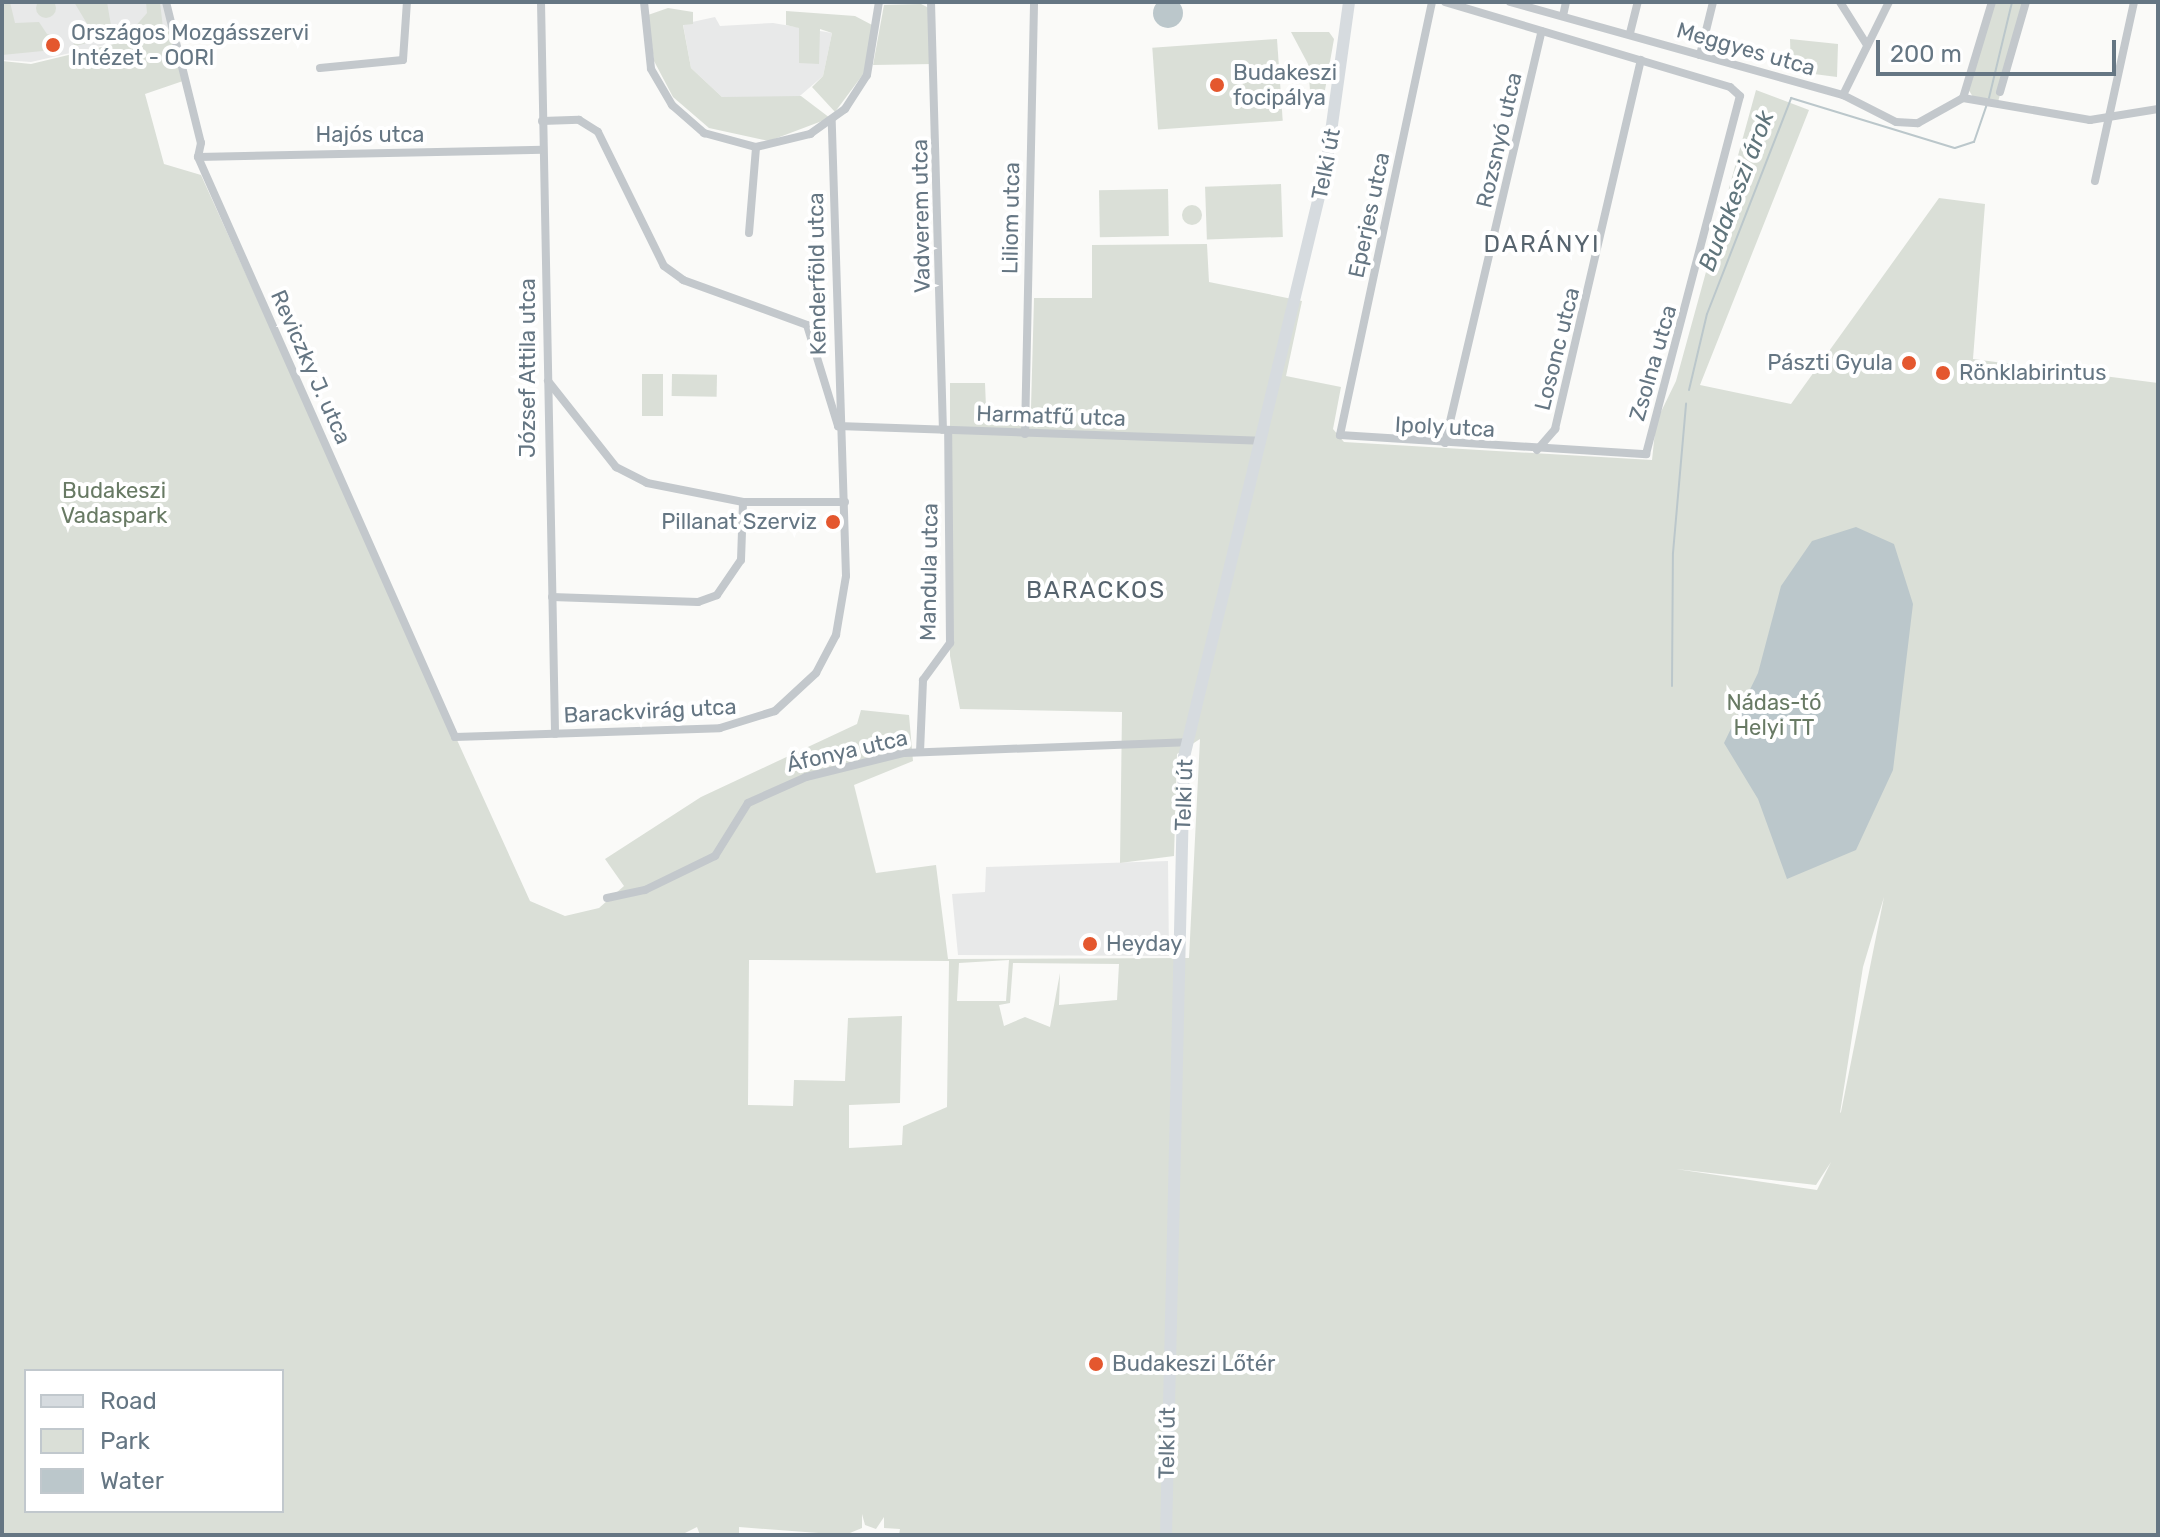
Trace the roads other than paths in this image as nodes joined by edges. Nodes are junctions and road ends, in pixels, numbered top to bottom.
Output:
1 (166, 2) edge
2 (407, 2) edge
3 (541, 2) edge
4 (644, 2) edge
5 (879, 2) edge
6 (931, 2) edge
7 (1034, 2) edge
8 (1352, 2) edge
9 (1431, 2) edge
10 (1445, 2) edge
11 (1510, 2) edge
12 (1566, 2) edge
13 (1638, 2) edge
14 (1713, 2) edge
15 (1838, 2) edge
16 (1889, 2) edge
17 (1992, 2) edge
18 (2026, 2) edge
19 (2134, 2) edge
20 (1539, 10) junction
21 (1563, 16) junction
22 (1538, 30) junction
23 (1630, 33) junction
24 (1867, 45) junction
25 (1700, 55) junction
26 (1641, 60) junction
27 (320, 68) dead end
28 (2000, 92) dead end
29 (1843, 95) junction
30 (1963, 98) junction
31 (2158, 109) edge
32 (2108, 113) junction
33 (542, 121) junction
34 (832, 121) junction
35 (756, 147) junction
36 (543, 150) junction
37 (198, 157) junction
38 (2095, 181) dead end
39 (749, 233) dead end
40 (548, 381) junction
41 (838, 426) junction
42 (945, 430) junction
43 (1025, 434) junction
44 (1340, 435) joint
45 (1261, 441) junction
46 (1445, 443) junction
47 (1536, 451) junction
48 (1646, 454) joint
49 (743, 502) junction
50 (845, 502) junction
51 (552, 597) junction
52 (555, 734) junction
53 (455, 737) joint
54 (1186, 742) junction
55 (920, 752) junction
56 (607, 898) dead end
57 (1166, 1535) edge

1 - 37 street, Reviczky J. utca
2 - 27 street
3 - 33 street, József Attila utca
4 - 35 street
5 - 34 street
6 - 42 street, Vadverem utca
7 - 43 street, Liliom utca
8 - 45 main road, Telki út
9 - 44 street, Eperjes utca
10 - 22 street
11 - 20 street, Meggyes utca
12 - 21 street
13 - 23 street
14 - 25 street
15 - 24 street
16 - 24 street
17 - 30 street
18 - 28 street
19 - 32 street
20 - 21 street, Meggyes utca
20 - 22 street, Rozsnyó utca
21 - 23 street, Meggyes utca
22 - 26 street
22 - 46 street, Rozsnyó utca
23 - 25 street, Meggyes utca
24 - 29 street
25 - 29 street, Meggyes utca
26 - 47 street, Losonc utca
26 - 48 street, Zsolna utca
29 - 30 street, Meggyes utca
30 - 32 street
31 - 32 street
32 - 38 street
33 - 36 street, József Attila utca
33 - 41 street
34 - 35 street
34 - 41 street, Kenderföld utca
35 - 39 street
36 - 37 street, Hajós utca
36 - 40 street, József Attila utca
37 - 53 street, Reviczky J. utca
40 - 49 street
40 - 51 street, József Attila utca
41 - 42 street, Harmatfű utca
41 - 50 street, Barackvirág utca
42 - 43 street, Harmatfű utca
42 - 55 street, Mandula utca
43 - 45 street, Harmatfű utca
44 - 46 street, Ipoly utca
45 - 54 main road, Telki út
46 - 47 street, Ipoly utca
47 - 48 street, Ipoly utca
49 - 50 street
49 - 51 street
50 - 52 street, Barackvirág utca
51 - 52 street, József Attila utca
52 - 53 street, Barackvirág utca
54 - 55 street, Áfonya utca
54 - 57 main road, Telki út
55 - 56 street, Áfonya utca

